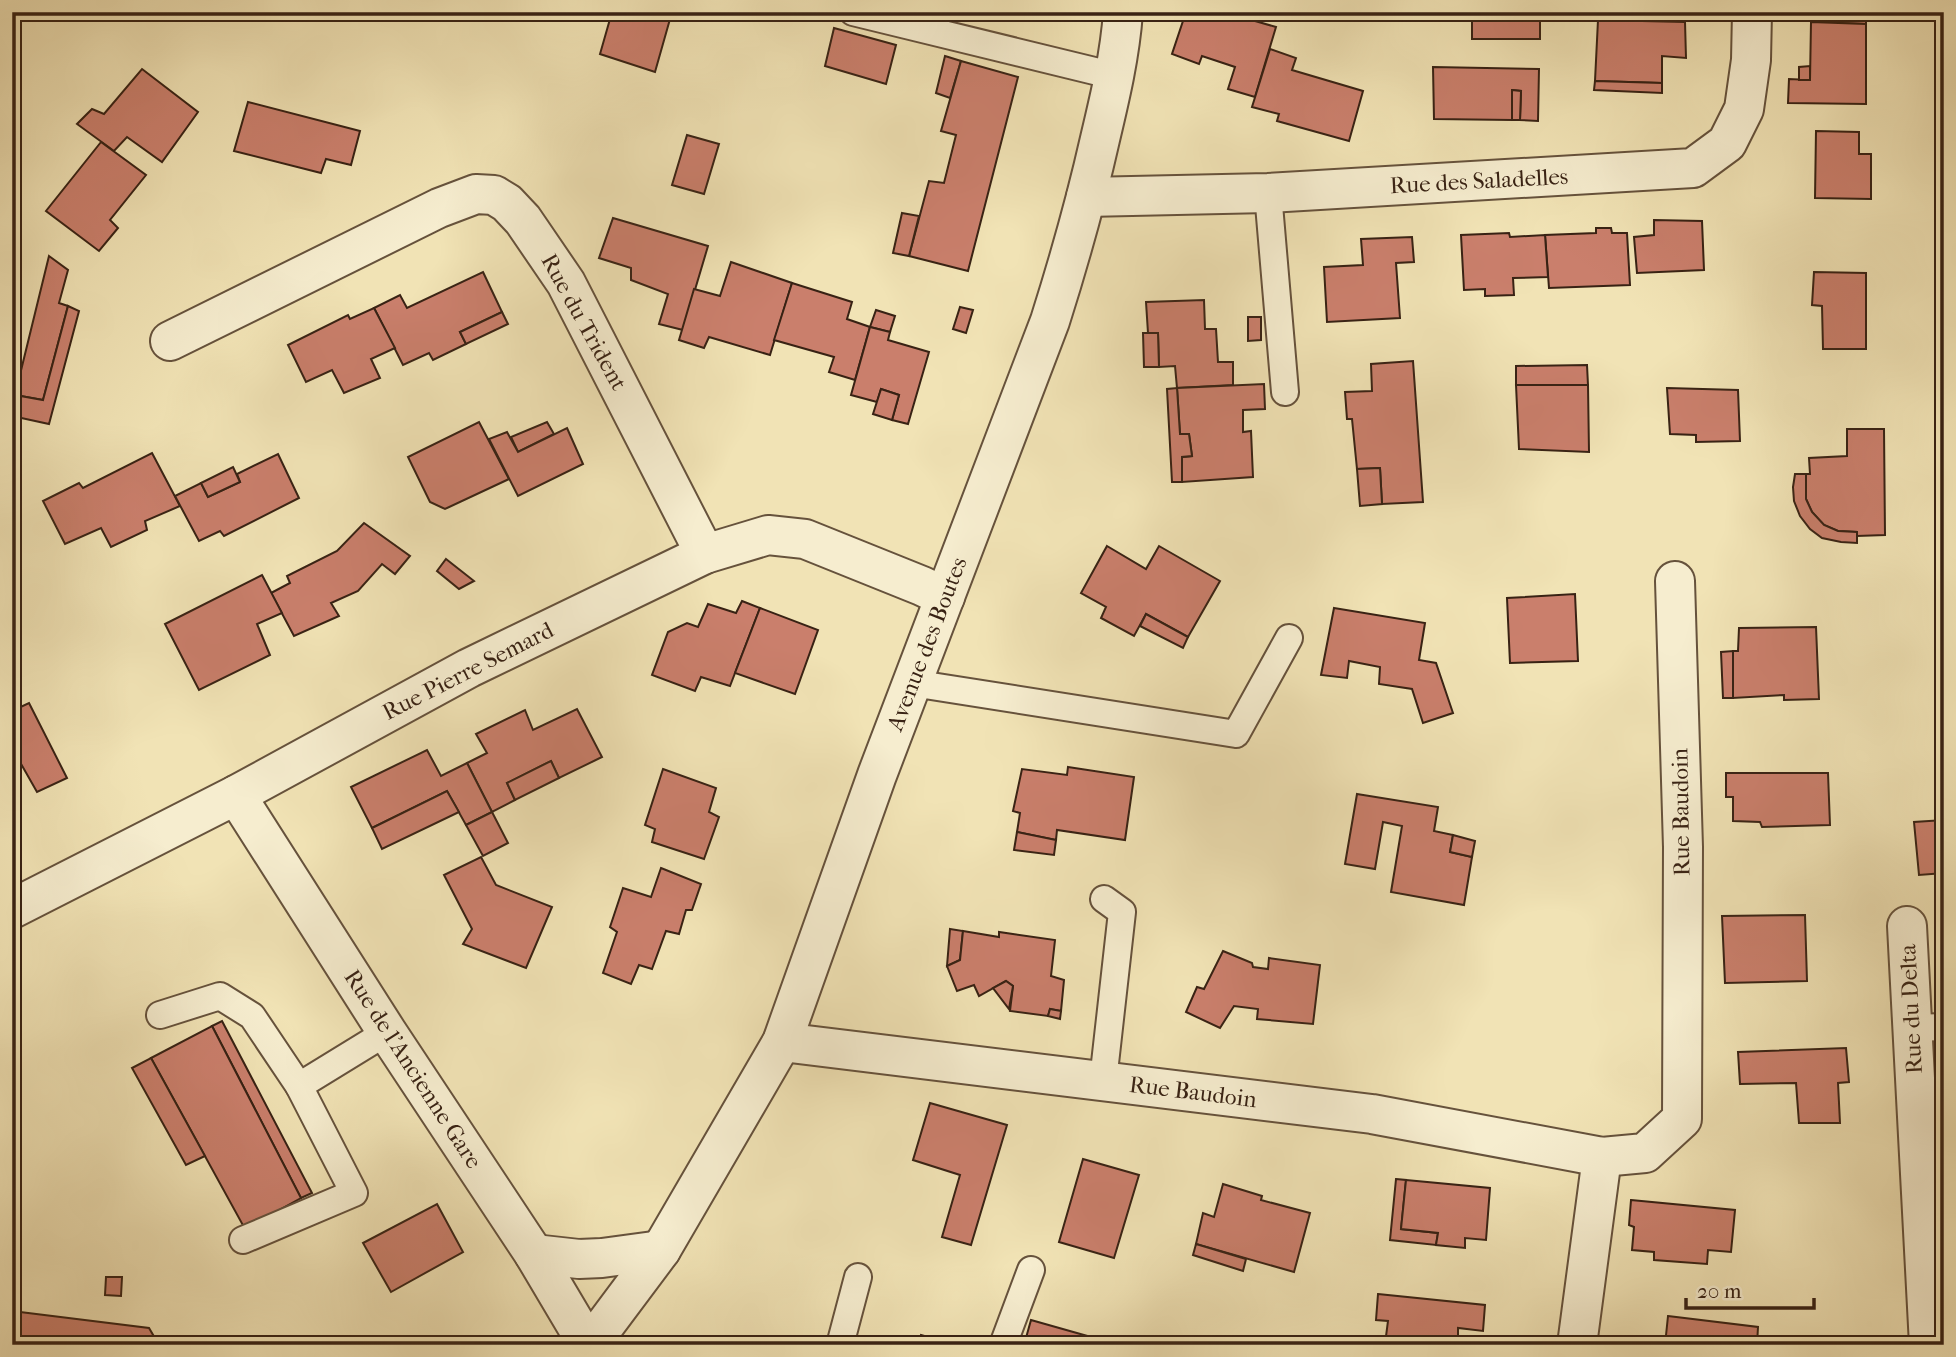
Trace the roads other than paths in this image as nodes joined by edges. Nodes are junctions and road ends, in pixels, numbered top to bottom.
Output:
1 (853, 12) edge
2 (1124, 12) edge
3 (1752, 12) edge
4 (1115, 76) junction
5 (1268, 193) junction
6 (1086, 197) junction
7 (170, 341) dead end
8 (1285, 392) dead end
9 (705, 554) junction
10 (1675, 581) dead end
11 (945, 597) junction
12 (1289, 638) dead end
13 (912, 683) junction
14 (236, 795) junction
15 (1104, 900) dead end
16 (12, 909) edge
17 (1907, 926) dead end
18 (160, 1015) dead end
19 (1928, 1028) edge
20 (387, 1032) junction
21 (782, 1042) junction
22 (1103, 1081) junction
23 (299, 1086) junction
24 (1602, 1157) junction
25 (243, 1240) dead end
26 (661, 1250) junction
27 (534, 1254) junction
28 (1031, 1270) dead end
29 (858, 1278) dead end
30 (589, 1345) edge
31 (841, 1345) edge
32 (1003, 1345) edge
33 (1577, 1345) edge
34 (1929, 1345) edge

1 - 4 lane
2 - 4 street, Avenue des Boutes
3 - 5 street, Rue des Saladelles
4 - 6 street, Avenue des Boutes
5 - 6 street, Rue des Saladelles
5 - 8 lane
6 - 11 street, Avenue des Boutes
7 - 9 street, Rue du Trident
9 - 11 street
9 - 14 street, Rue Pierre Semard
10 - 24 street, Rue Baudoin
11 - 13 street, Avenue des Boutes
12 - 13 lane
13 - 21 street, Avenue des Boutes
14 - 16 street, Rue Pierre Semard
14 - 20 street, Rue de l'Ancienne Gare
15 - 22 lane
17 - 19 street, Rue du Delta
18 - 23 lane
19 - 34 street, Rue du Delta
20 - 23 lane
20 - 27 street, Rue de l'Ancienne Gare
21 - 22 street, Rue Baudoin
21 - 26 street, Avenue des Boutes
22 - 24 street, Rue Baudoin
23 - 25 lane
24 - 33 street
26 - 27 street
26 - 30 street, Avenue des Boutes
27 - 30 street, Rue de l'Ancienne Gare
28 - 32 lane
29 - 31 lane

